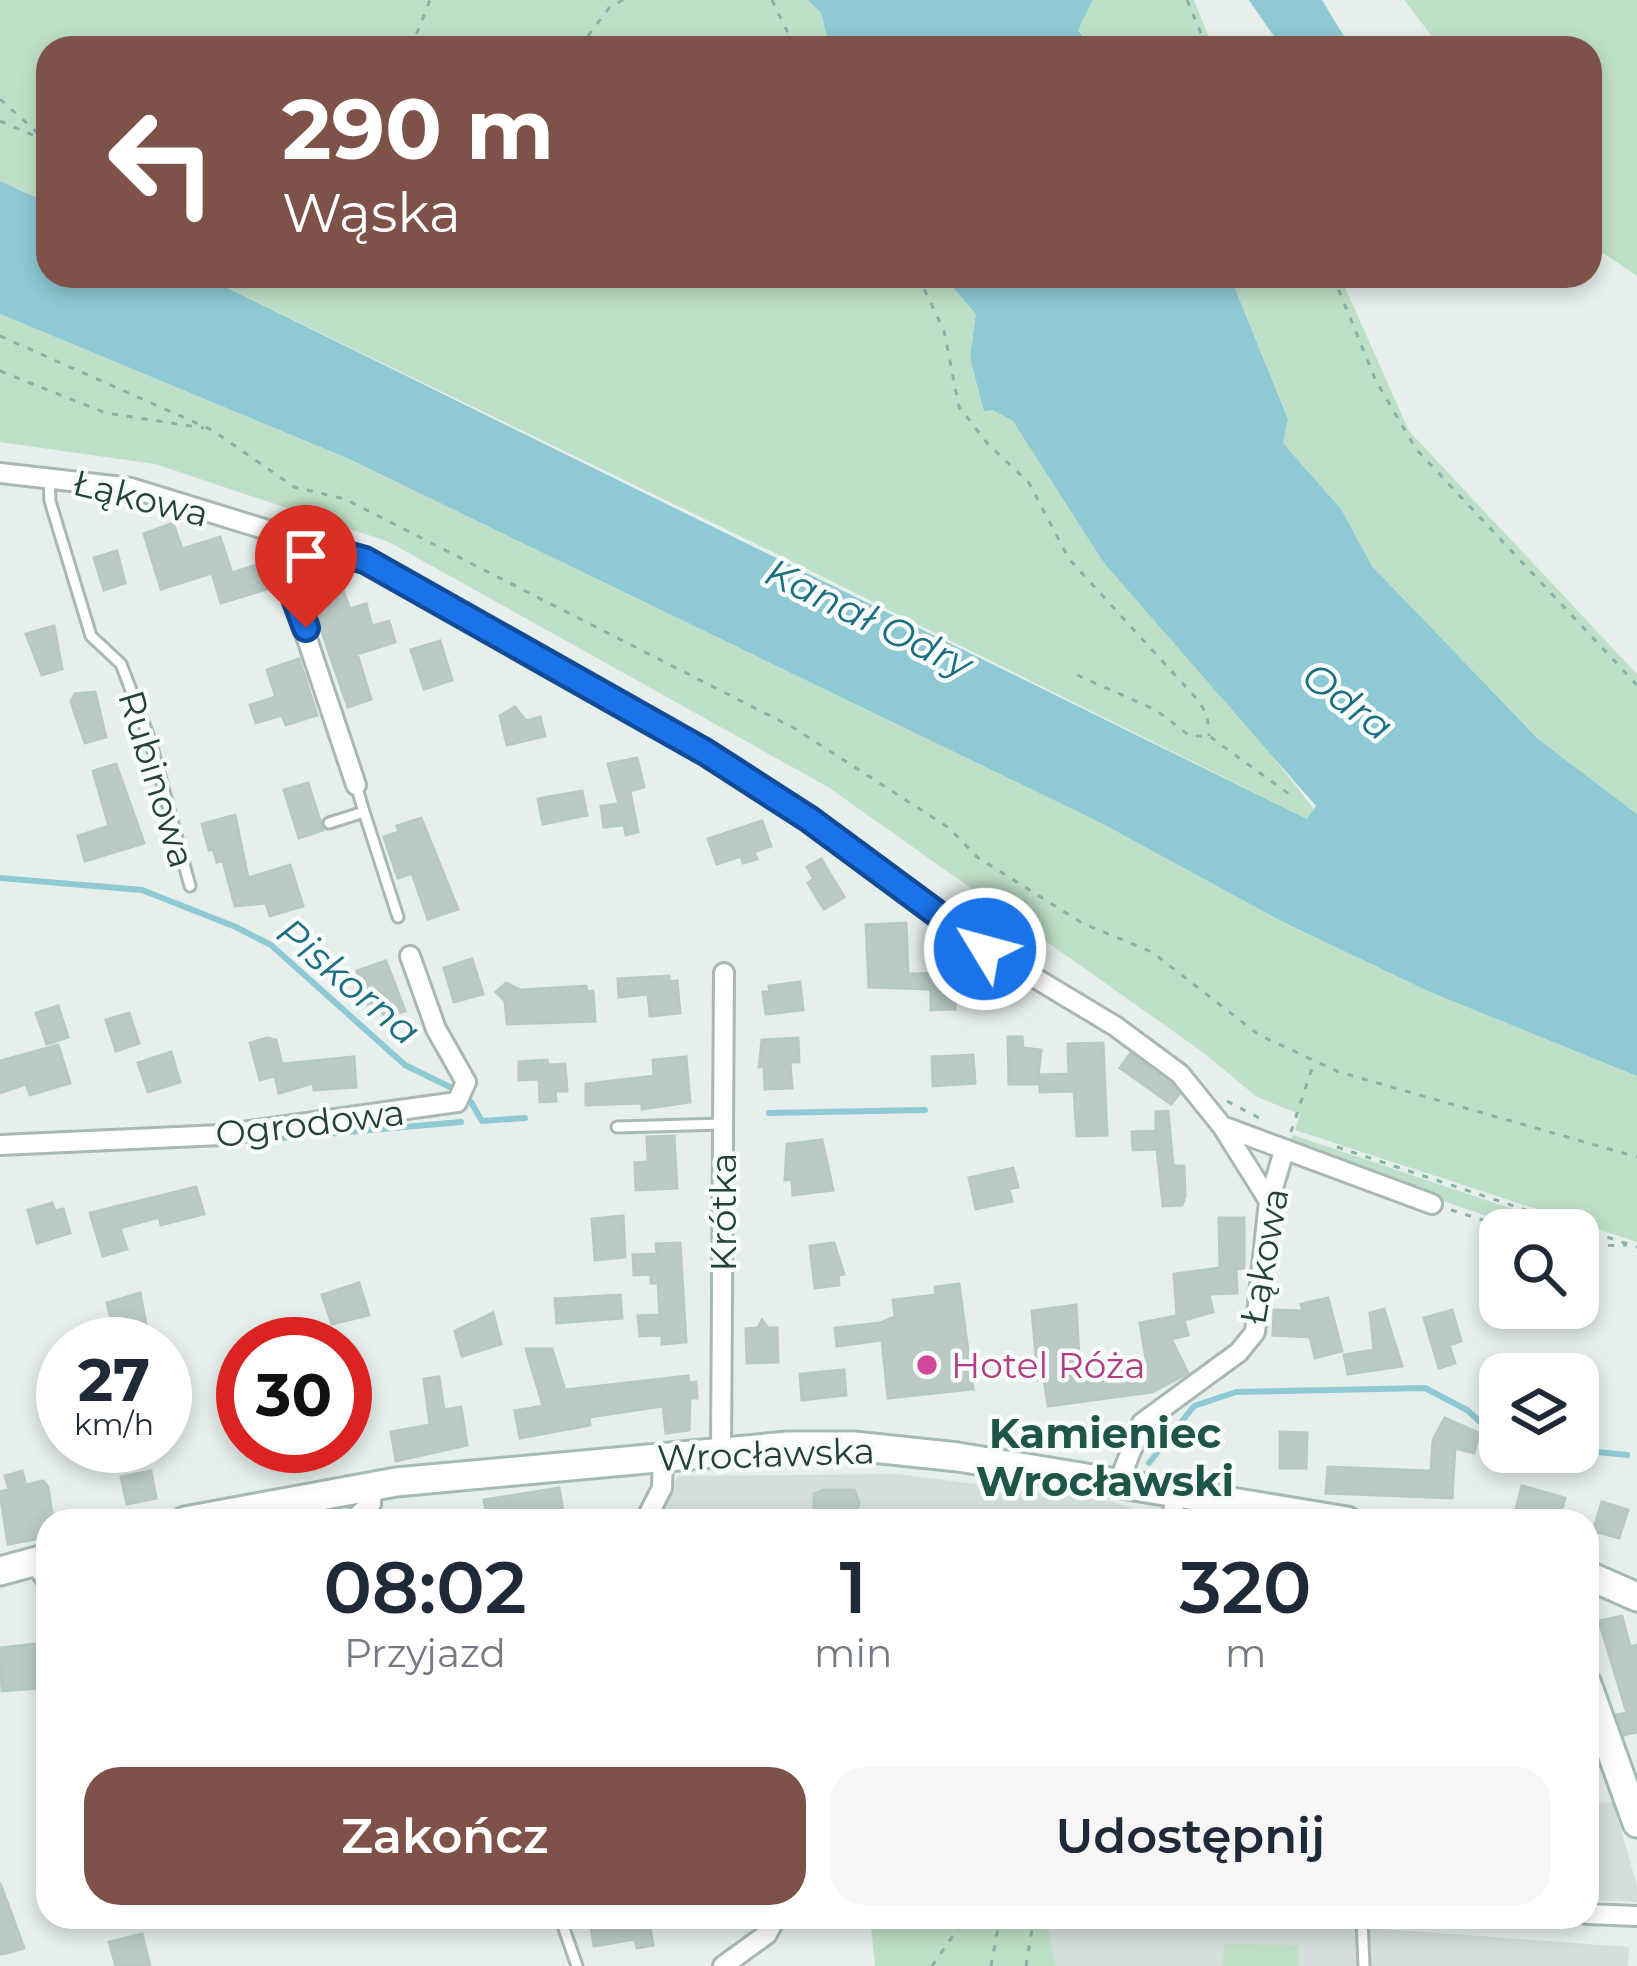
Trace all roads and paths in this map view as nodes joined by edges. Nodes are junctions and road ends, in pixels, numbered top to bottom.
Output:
1 (430, 0) edge
2 (623, 0) edge
3 (772, 0) edge
4 (1187, 0) edge
5 (416, 36) edge
6 (588, 36) edge
7 (789, 36) edge
8 (1202, 36) edge
9 (0, 99) edge
10 (0, 122) edge
11 (36, 131) edge
12 (36, 136) edge
13 (925, 288) edge
14 (1338, 288) edge
15 (0, 336) edge
16 (0, 370) edge
17 (212, 430) junction
18 (0, 473) edge
19 (49, 476) junction
20 (283, 537) junction
21 (1077, 675) dead end
22 (1637, 685) edge
23 (1209, 736) junction
24 (356, 785) joint
25 (1289, 794) dead end
26 (364, 812) junction
27 (329, 823) dead end
28 (190, 886) dead end
29 (398, 917) dead end
30 (410, 956) dead end
31 (724, 973) dead end
32 (1315, 1059) junction
33 (723, 1124) junction
34 (1222, 1126) junction
35 (617, 1127) dead end
36 (1288, 1142) junction
37 (0, 1145) edge
38 (1637, 1157) edge
39 (1269, 1201) junction
40 (1432, 1204) joint
41 (1479, 1219) edge
42 (1599, 1246) edge
43 (1637, 1247) edge
44 (721, 1452) junction
45 (663, 1456) junction
46 (1118, 1484) junction
47 (372, 1485) junction
48 (1174, 1507) edge
49 (247, 1509) edge
50 (364, 1509) edge
51 (651, 1509) edge
52 (36, 1568) edge
53 (0, 1570) edge
54 (1599, 1581) edge
55 (1637, 1598) edge
56 (1599, 1717) edge
57 (1637, 1823) edge
58 (1599, 1914) edge
59 (1637, 1916) edge
60 (564, 1929) edge
61 (766, 1929) edge
62 (957, 1929) edge
63 (998, 1929) edge
64 (1032, 1929) edge
65 (1362, 1929) edge
66 (577, 1966) edge
67 (723, 1966) edge
68 (932, 1966) edge
69 (991, 1966) edge
70 (1026, 1966) edge
71 (1364, 1966) edge

1 - 5 path
2 - 6 path
3 - 7 path
4 - 8 path
9 - 11 path
10 - 12 path
13 - 23 path
14 - 22 path
15 - 17 path
16 - 17 path
17 - 32 path
18 - 19 street, Łąkowa
19 - 20 street, Łąkowa
19 - 28 lane, Rubinowa
20 - 24 street
20 - 34 street, Łąkowa
21 - 23 path
23 - 25 path
24 - 26 lane
26 - 27 lane
26 - 29 lane
30 - 37 street, Ogrodowa
31 - 33 street, Krótka
32 - 36 path
32 - 38 path
33 - 35 lane
33 - 44 street, Krótka
34 - 36 street, Łąkowa
34 - 39 street
36 - 39 street, Łąkowa
36 - 40 street
39 - 46 street, Łąkowa
40 - 41 path
42 - 43 path
44 - 45 main road, Wrocławska
44 - 46 main road, Wrocławska
45 - 47 main road, Wrocławska
45 - 51 street
46 - 48 main road, Wrocławska
47 - 49 main road, Wrocławska
47 - 50 street
52 - 53 main road
54 - 55 main road
56 - 57 main road
58 - 59 street
60 - 66 lane
61 - 67 street
62 - 68 path
63 - 69 path
64 - 70 path
65 - 71 lane

